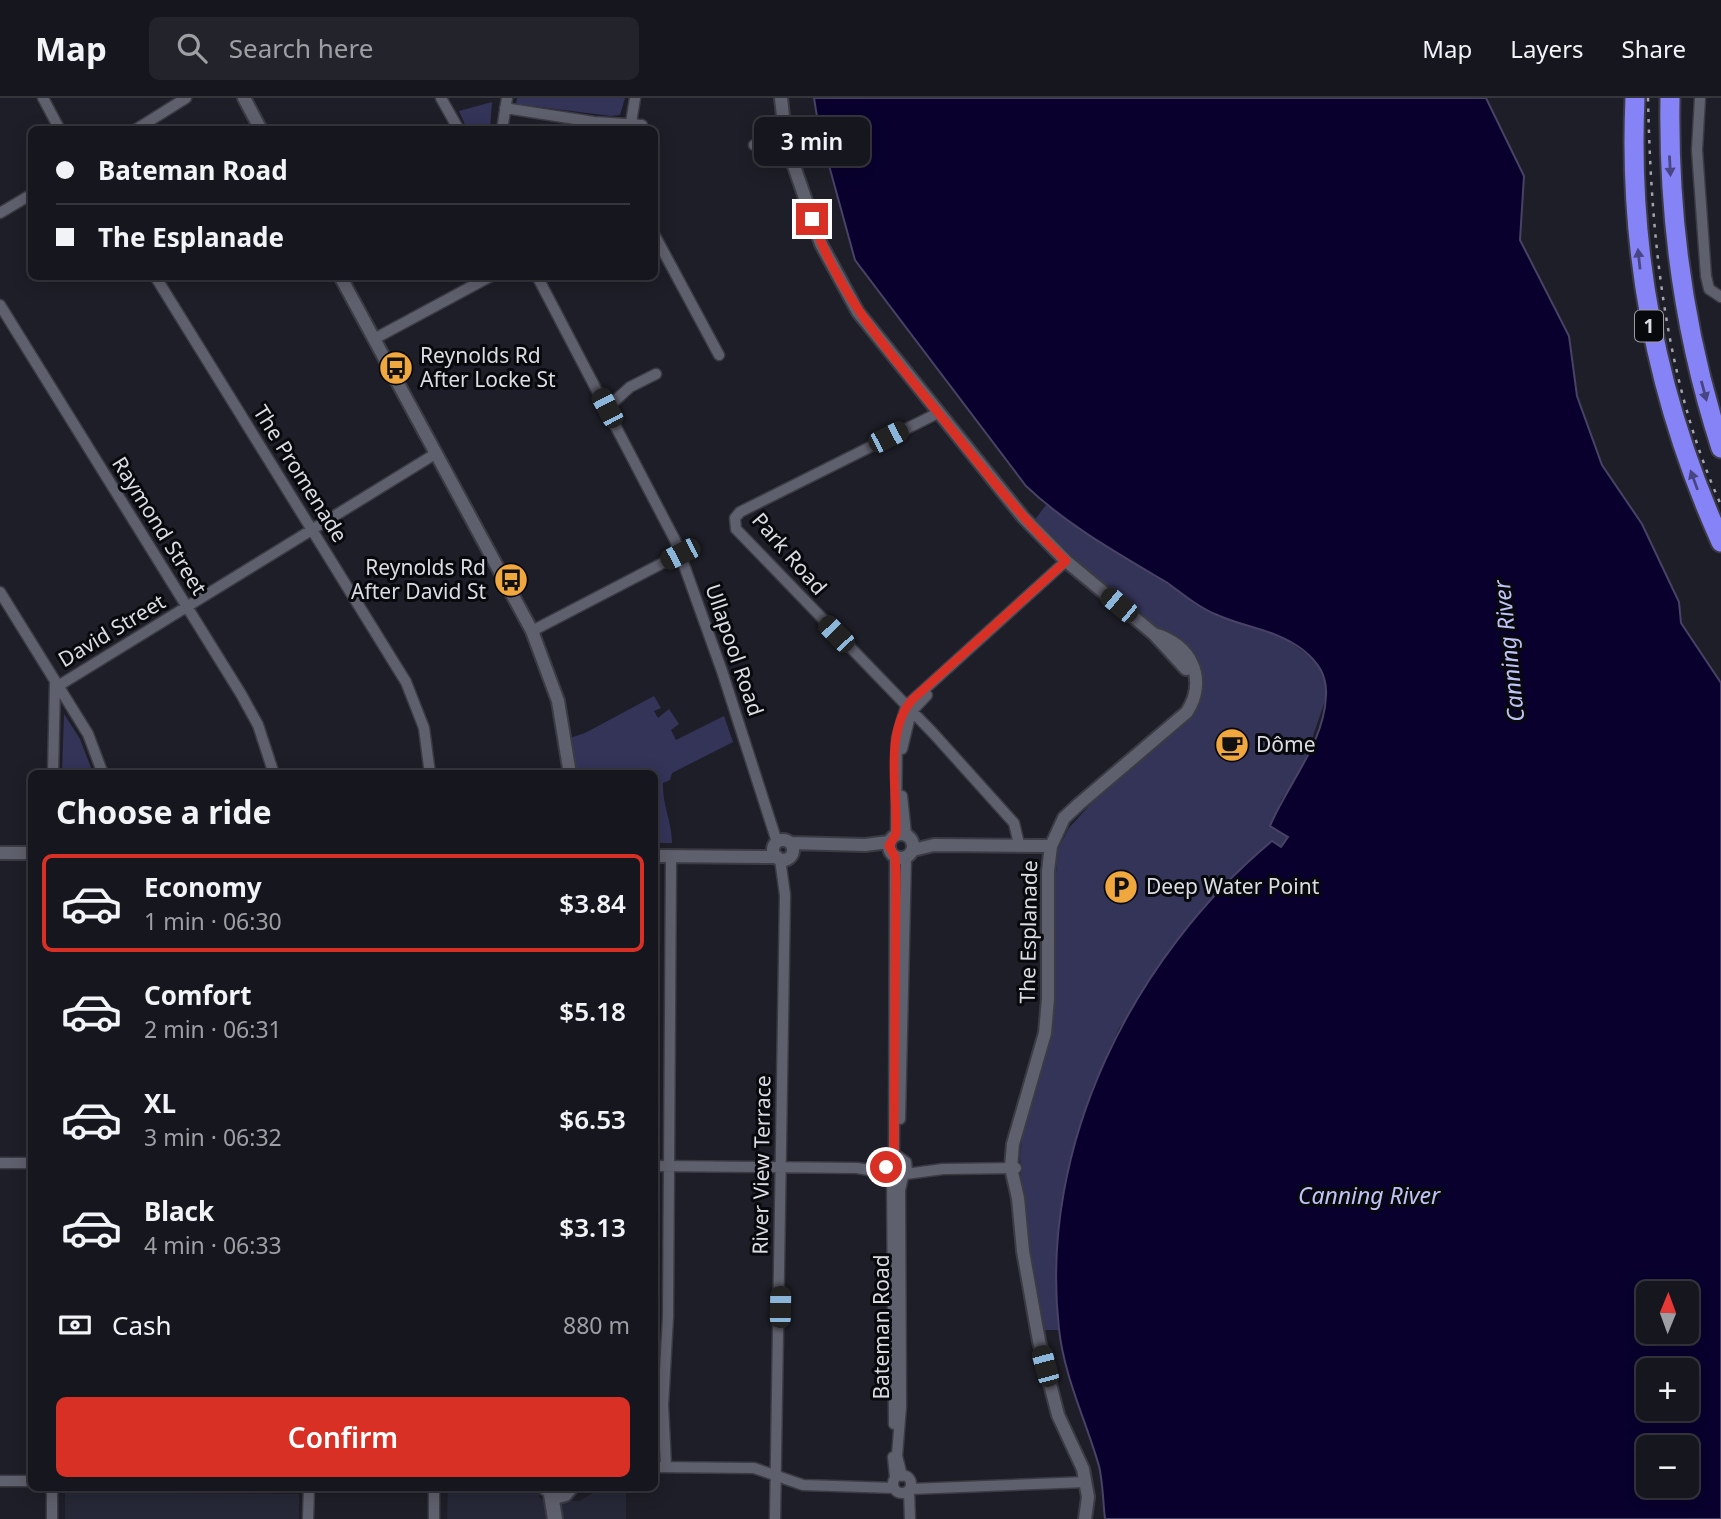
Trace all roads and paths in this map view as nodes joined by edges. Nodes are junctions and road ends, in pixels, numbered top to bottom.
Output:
1 (43, 98) edge
2 (186, 98) edge
3 (244, 98) edge
4 (442, 98) edge
5 (635, 98) edge
6 (781, 98) edge
7 (1635, 98) edge
8 (1670, 98) edge
9 (1700, 98) edge
10 (506, 103) edge
11 (631, 123) junction
12 (642, 125) dead end
13 (58, 126) edge
14 (141, 126) edge
15 (259, 126) edge
16 (457, 126) edge
17 (503, 126) edge
18 (596, 126) edge
19 (786, 142) junction
20 (754, 145) dead end
21 (28, 196) edge
22 (0, 214) edge
23 (658, 241) edge
24 (157, 280) edge
25 (342, 280) edge
26 (484, 280) edge
27 (539, 280) edge
28 (1721, 297) edge
29 (0, 305) edge
30 (374, 340) junction
31 (719, 355) dead end
32 (656, 374) dead end
33 (607, 408) junction
34 (938, 413) junction
35 (1721, 448) edge
36 (435, 454) junction
37 (312, 529) junction
38 (1721, 542) edge
39 (680, 554) junction
40 (1066, 561) junction
41 (0, 592) edge
42 (187, 608) junction
43 (532, 631) junction
44 (57, 684) junction
45 (909, 709) junction
46 (906, 726) junction
47 (934, 734) junction
48 (53, 770) edge
49 (102, 770) edge
50 (273, 770) edge
51 (429, 770) edge
52 (569, 770) edge
53 (1019, 844) junction
54 (901, 845) junction
55 (1051, 846) junction
56 (783, 850) junction
57 (0, 853) edge
58 (28, 853) edge
59 (658, 856) edge
60 (671, 856) junction
61 (0, 1163) edge
62 (28, 1163) edge
63 (658, 1166) edge
64 (669, 1166) junction
65 (782, 1167) junction
66 (897, 1168) junction
67 (1014, 1168) junction
68 (658, 1466) edge
69 (666, 1466) junction
70 (777, 1475) junction
71 (0, 1481) edge
72 (28, 1481) edge
73 (1082, 1482) junction
74 (902, 1484) junction
75 (52, 1491) edge
76 (309, 1491) edge
77 (435, 1491) edge
78 (563, 1491) edge
79 (563, 1491) edge
80 (910, 1516) edge
81 (1085, 1516) edge
82 (52, 1519) edge
83 (308, 1519) edge
84 (434, 1519) edge
85 (555, 1519) edge
86 (562, 1519) edge
87 (775, 1519) edge

1 - 13 street
2 - 14 street
3 - 15 street
4 - 16 street
5 - 11 street
6 - 19 street, The Esplanade
38 -> 7 highway, 1
8 -> 35 highway, 1
9 - 28 street
10 - 17 street
10 - 18 street
11 - 12 street
11 - 18 street
19 - 20 street
19 - 34 street, The Esplanade
21 - 22 street
23 - 31 street
24 - 37 street, The Promenade
25 - 30 street
26 - 30 street
27 - 33 street, Ullapool Road
29 - 42 street, Raymond Street
30 - 36 street
32 - 33 street
33 - 39 street, Ullapool Road
34 - 40 street, The Esplanade
34 - 45 street, Park Road
36 - 37 street, David Street
36 - 43 street
37 - 42 street, David Street
37 - 51 street, The Promenade
39 - 43 street
39 - 56 street, Ullapool Road
40 - 45 street, Bateman Road
40 - 55 street, The Esplanade
41 - 44 street
42 - 44 street, David Street
42 - 50 street, Raymond Street
43 - 52 street
44 - 48 street
44 - 49 street
45 - 46 street, Bateman Road
45 - 47 street, Park Road
45 - 54 street, Bateman Road
46 - 47 street
46 - 54 street, Bateman Road
47 - 53 street, Park Road
53 - 54 street
53 - 55 street
54 - 56 street
54 - 66 street, Bateman Road
55 - 67 street, The Esplanade
56 - 60 street
56 - 65 street, River View Terrace
57 - 58 street
59 - 60 street
60 - 64 street
61 - 62 street
63 - 64 street
64 - 65 street
64 - 69 street
65 - 66 street
65 - 70 street, River View Terrace
66 - 67 street
66 - 74 street, Bateman Road
67 - 73 street, The Esplanade
68 - 69 street
69 - 70 street
70 - 74 street
70 - 87 street, River View Terrace
71 - 72 street
73 - 74 street
73 - 81 street, The Esplanade
74 - 80 street, Bateman Road
75 - 82 street
76 - 83 street
77 - 84 street
78 - 85 main road
79 - 86 main road

